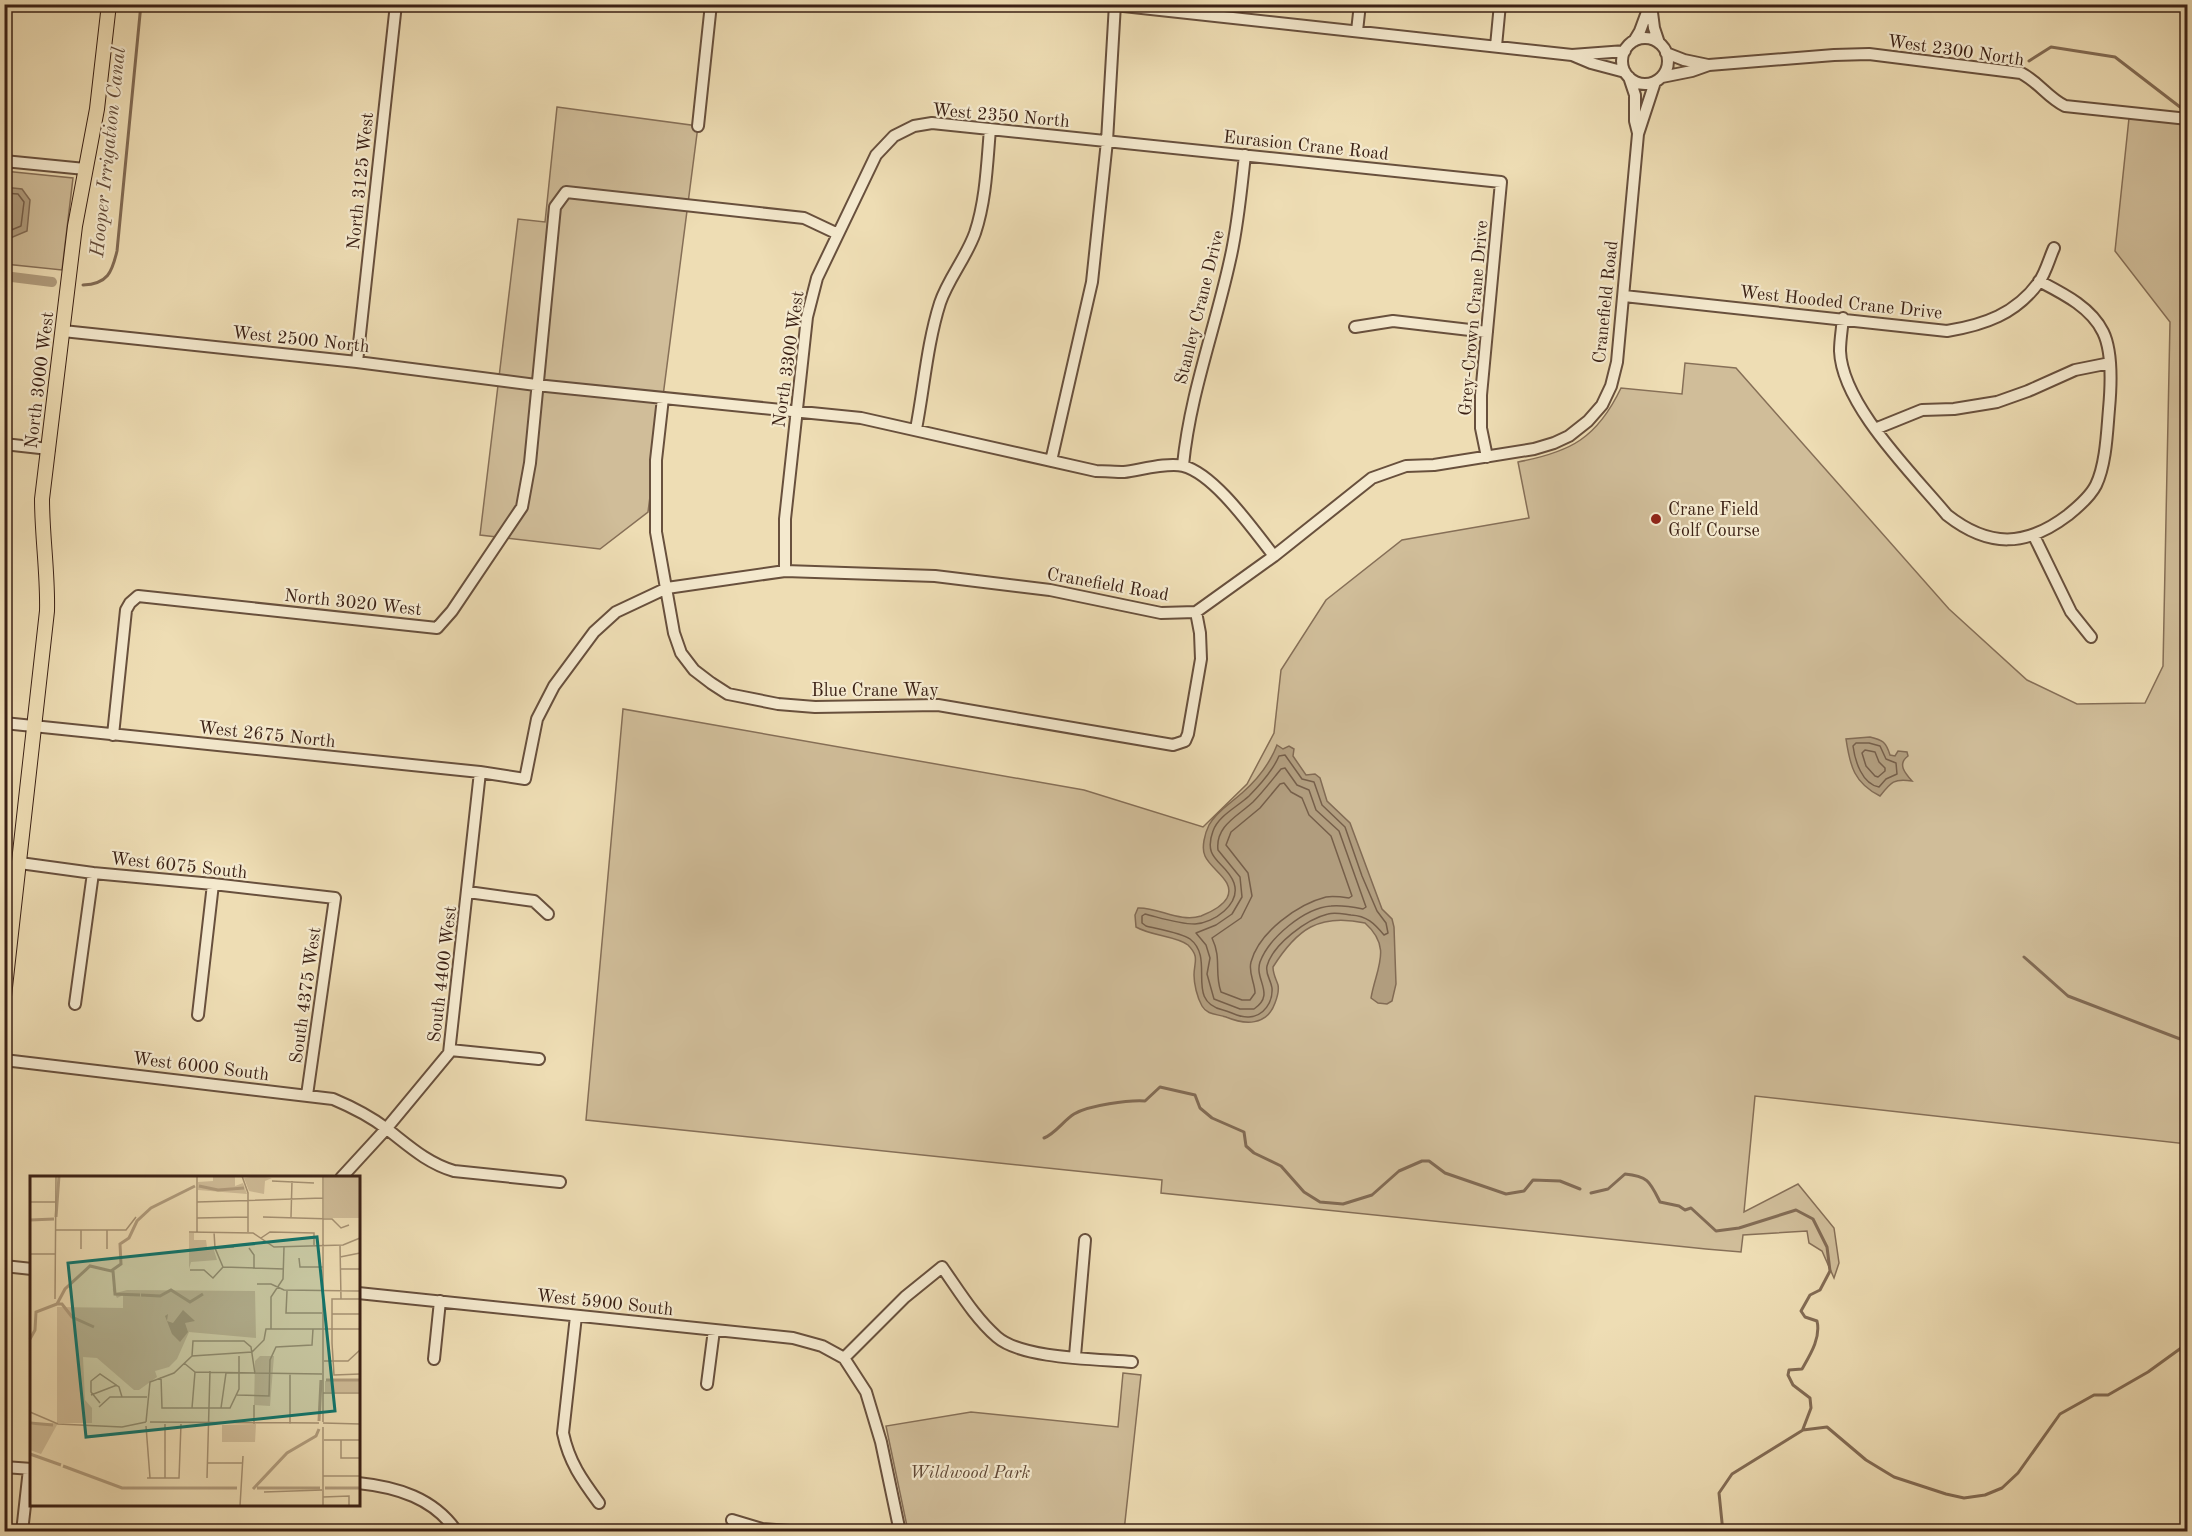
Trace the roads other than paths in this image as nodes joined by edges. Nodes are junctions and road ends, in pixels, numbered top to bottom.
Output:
1 (109, 4) edge
2 (396, 4) edge
3 (711, 4) edge
4 (1360, 4) edge
5 (1500, 4) edge
6 (1650, 4) edge
7 (1112, 5) edge
8 (1357, 31) junction
9 (1634, 41) junction
10 (1659, 43) junction
11 (1496, 46) junction
12 (1625, 51) junction
13 (1666, 53) junction
14 (1572, 55) junction
15 (1709, 65) junction
16 (1627, 74) junction
17 (1658, 79) junction
18 (2187, 119) edge
19 (698, 126) dead end
20 (990, 129) junction
21 (1638, 134) junction
22 (894, 136) joint
23 (1107, 141) junction
24 (1245, 155) junction
25 (4, 161) edge
26 (85, 169) junction
27 (1502, 182) joint
28 (838, 234) junction
29 (2054, 248) dead end
30 (2039, 281) junction
31 (1624, 296) junction
32 (1843, 318) junction
33 (1355, 327) dead end
34 (63, 331) junction
35 (1487, 332) junction
36 (357, 362) junction
37 (2110, 363) junction
38 (536, 385) junction
39 (663, 398) junction
40 (797, 411) junction
41 (916, 429) junction
42 (1875, 429) junction
43 (4, 444) edge
44 (48, 449) junction
45 (1487, 457) junction
46 (1051, 461) junction
47 (1183, 465) junction
48 (2034, 536) junction
49 (1274, 556) junction
50 (785, 571) junction
51 (667, 588) junction
52 (1196, 612) junction
53 (2091, 637) dead end
54 (4, 723) edge
55 (34, 726) junction
56 (113, 735) junction
57 (480, 772) junction
58 (525, 779) joint
59 (20, 863) junction
60 (93, 873) junction
61 (213, 884) junction
62 (468, 892) junction
63 (334, 898) joint
64 (548, 914) dead end
65 (4, 996) edge
66 (75, 1004) dead end
67 (198, 1015) dead end
68 (450, 1050) junction
69 (539, 1059) dead end
70 (4, 1060) edge
71 (307, 1095) junction
72 (386, 1129) junction
73 (343, 1176) edge
74 (560, 1182) dead end
75 (1085, 1240) dead end
76 (4, 1266) edge
77 (30, 1269) edge
78 (360, 1293) edge
79 (440, 1301) junction
80 (576, 1316) junction
81 (714, 1330) junction
82 (1075, 1356) junction
83 (844, 1358) junction
84 (434, 1359) dead end
85 (1132, 1362) dead end
86 (707, 1384) dead end
87 (4, 1467) edge
88 (30, 1469) edge
89 (360, 1483) edge
90 (599, 1503) dead end
91 (732, 1520) dead end
92 (899, 1531) edge
93 (22, 1532) edge
94 (457, 1532) edge
95 (803, 1532) edge

1 - 26 main road, North 3000 West
2 - 36 street, North 3125 West
3 - 19 street
4 - 8 street
5 - 11 street
6 - 9 street
6 - 10 street
7 - 8 street
7 - 23 street
8 - 11 street
9 - 10 street
9 - 12 street
10 - 13 street
11 - 14 street
12 - 14 street
12 - 16 street
13 - 15 street
13 - 17 street
14 - 16 street
15 - 17 street
15 - 18 street, West 2300 North
16 - 17 street
16 - 21 street, Cranefield Road
17 - 21 street, Cranefield Road
20 - 22 street, West 2350 North
20 - 23 street, West 2350 North
20 - 41 street
21 - 31 street, Cranefield Road
22 - 28 street, North 3300 West
23 - 24 street, Eurasion Crane Road
23 - 46 street
24 - 27 street, Eurasion Crane Road
24 - 47 street, Stanley Crane Drive
25 - 26 street
26 - 34 main road, North 3000 West
27 - 35 street, Grey-Crown Crane Drive
28 - 38 street
28 - 40 street, North 3300 West
29 - 30 street, West Hooded Crane Drive
30 - 32 street, West Hooded Crane Drive
30 - 37 street
31 - 32 street, West Hooded Crane Drive
31 - 45 street, Cranefield Road
32 - 42 street
33 - 35 street
34 - 36 street, West 2500 North
34 - 44 main road, North 3000 West
35 - 45 street, Grey-Crown Crane Drive
36 - 38 street, West 2500 North
37 - 42 street
37 - 48 street
38 - 39 street, West 2500 North
38 - 56 street, North 3020 West
39 - 40 street, West 2500 North
39 - 51 street, Blue Crane Way
40 - 41 street, West 2500 North
40 - 50 street, North 3300 West
41 - 46 street, West 2500 North
42 - 48 street
43 - 44 street
44 - 55 main road, North 3000 West
45 - 49 street, Cranefield Road
46 - 47 street, West 2500 North
47 - 49 street
48 - 53 street
49 - 52 street, Cranefield Road
50 - 51 street, Cranefield Road
50 - 52 street, Cranefield Road
51 - 52 street, Blue Crane Way
51 - 58 street, Cranefield Road
54 - 55 street, West 2675 North
55 - 56 street, West 2675 North
55 - 59 main road, North 3000 West
56 - 57 street, West 2675 North
57 - 58 street, West 2675 North
57 - 62 street, South 4400 West
59 - 60 street, West 6075 South
59 - 65 main road, North 3000 West
60 - 61 street, West 6075 South
60 - 66 street
61 - 63 street, West 6075 South
61 - 67 street
62 - 64 street
62 - 68 street, South 4400 West
63 - 71 street, South 4375 West
68 - 69 street
68 - 72 street, South 4400 West
70 - 71 street, West 6000 South
71 - 72 street, West 6000 South
72 - 73 street, South 4400 West
72 - 74 street, West 6000 South
75 - 82 street
76 - 77 street
78 - 79 street, West 5900 South
79 - 80 street, West 5900 South
79 - 84 street
80 - 81 street, West 5900 South
80 - 90 street
81 - 83 street, West 5900 South
81 - 86 street
82 - 83 street
82 - 85 street
83 - 92 street
87 - 88 street
88 - 93 street
89 - 94 street
91 - 95 street

